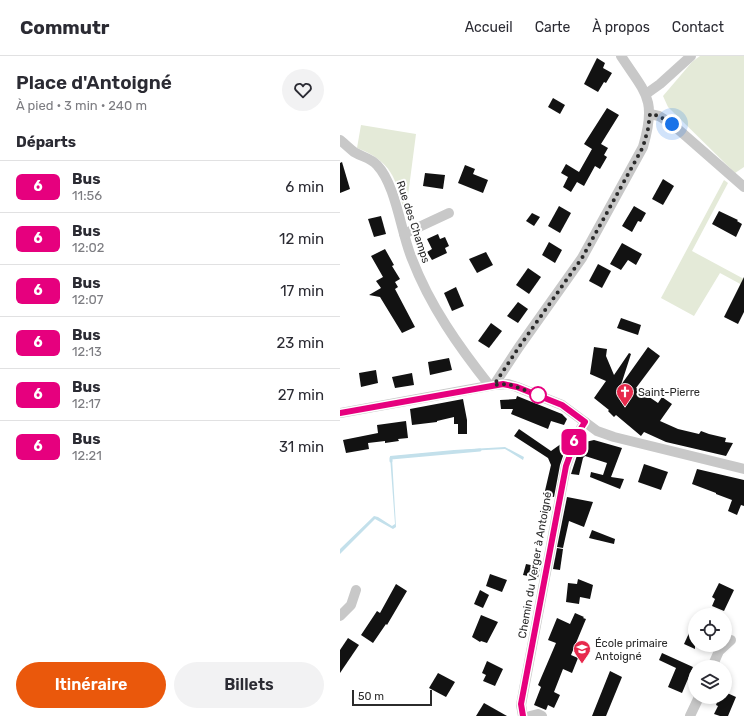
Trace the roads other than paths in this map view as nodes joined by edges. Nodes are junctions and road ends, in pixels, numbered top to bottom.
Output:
1 (621, 56) edge
2 (691, 56) edge
3 (646, 94) junction
4 (650, 114) junction
5 (340, 140) edge
6 (744, 187) edge
7 (449, 213) dead end
8 (404, 234) junction
9 (492, 386) junction
10 (340, 413) edge
11 (585, 422) junction
12 (744, 469) edge
13 (356, 590) dead end
14 (340, 616) edge
15 (695, 704) edge
16 (523, 716) edge
17 (530, 716) edge
18 (542, 716) edge
19 (690, 716) edge

1 - 3 street
2 - 3 street
3 - 4 street
4 - 6 street
4 - 9 street
5 - 8 street, Rue des Champs
7 - 8 street
8 - 9 street, Rue des Champs
9 - 10 street
9 - 11 street
11 - 12 street
11 - 16 street, Chemin du Verger à Antoigné
13 - 14 street
15 - 19 street
17 - 18 street

